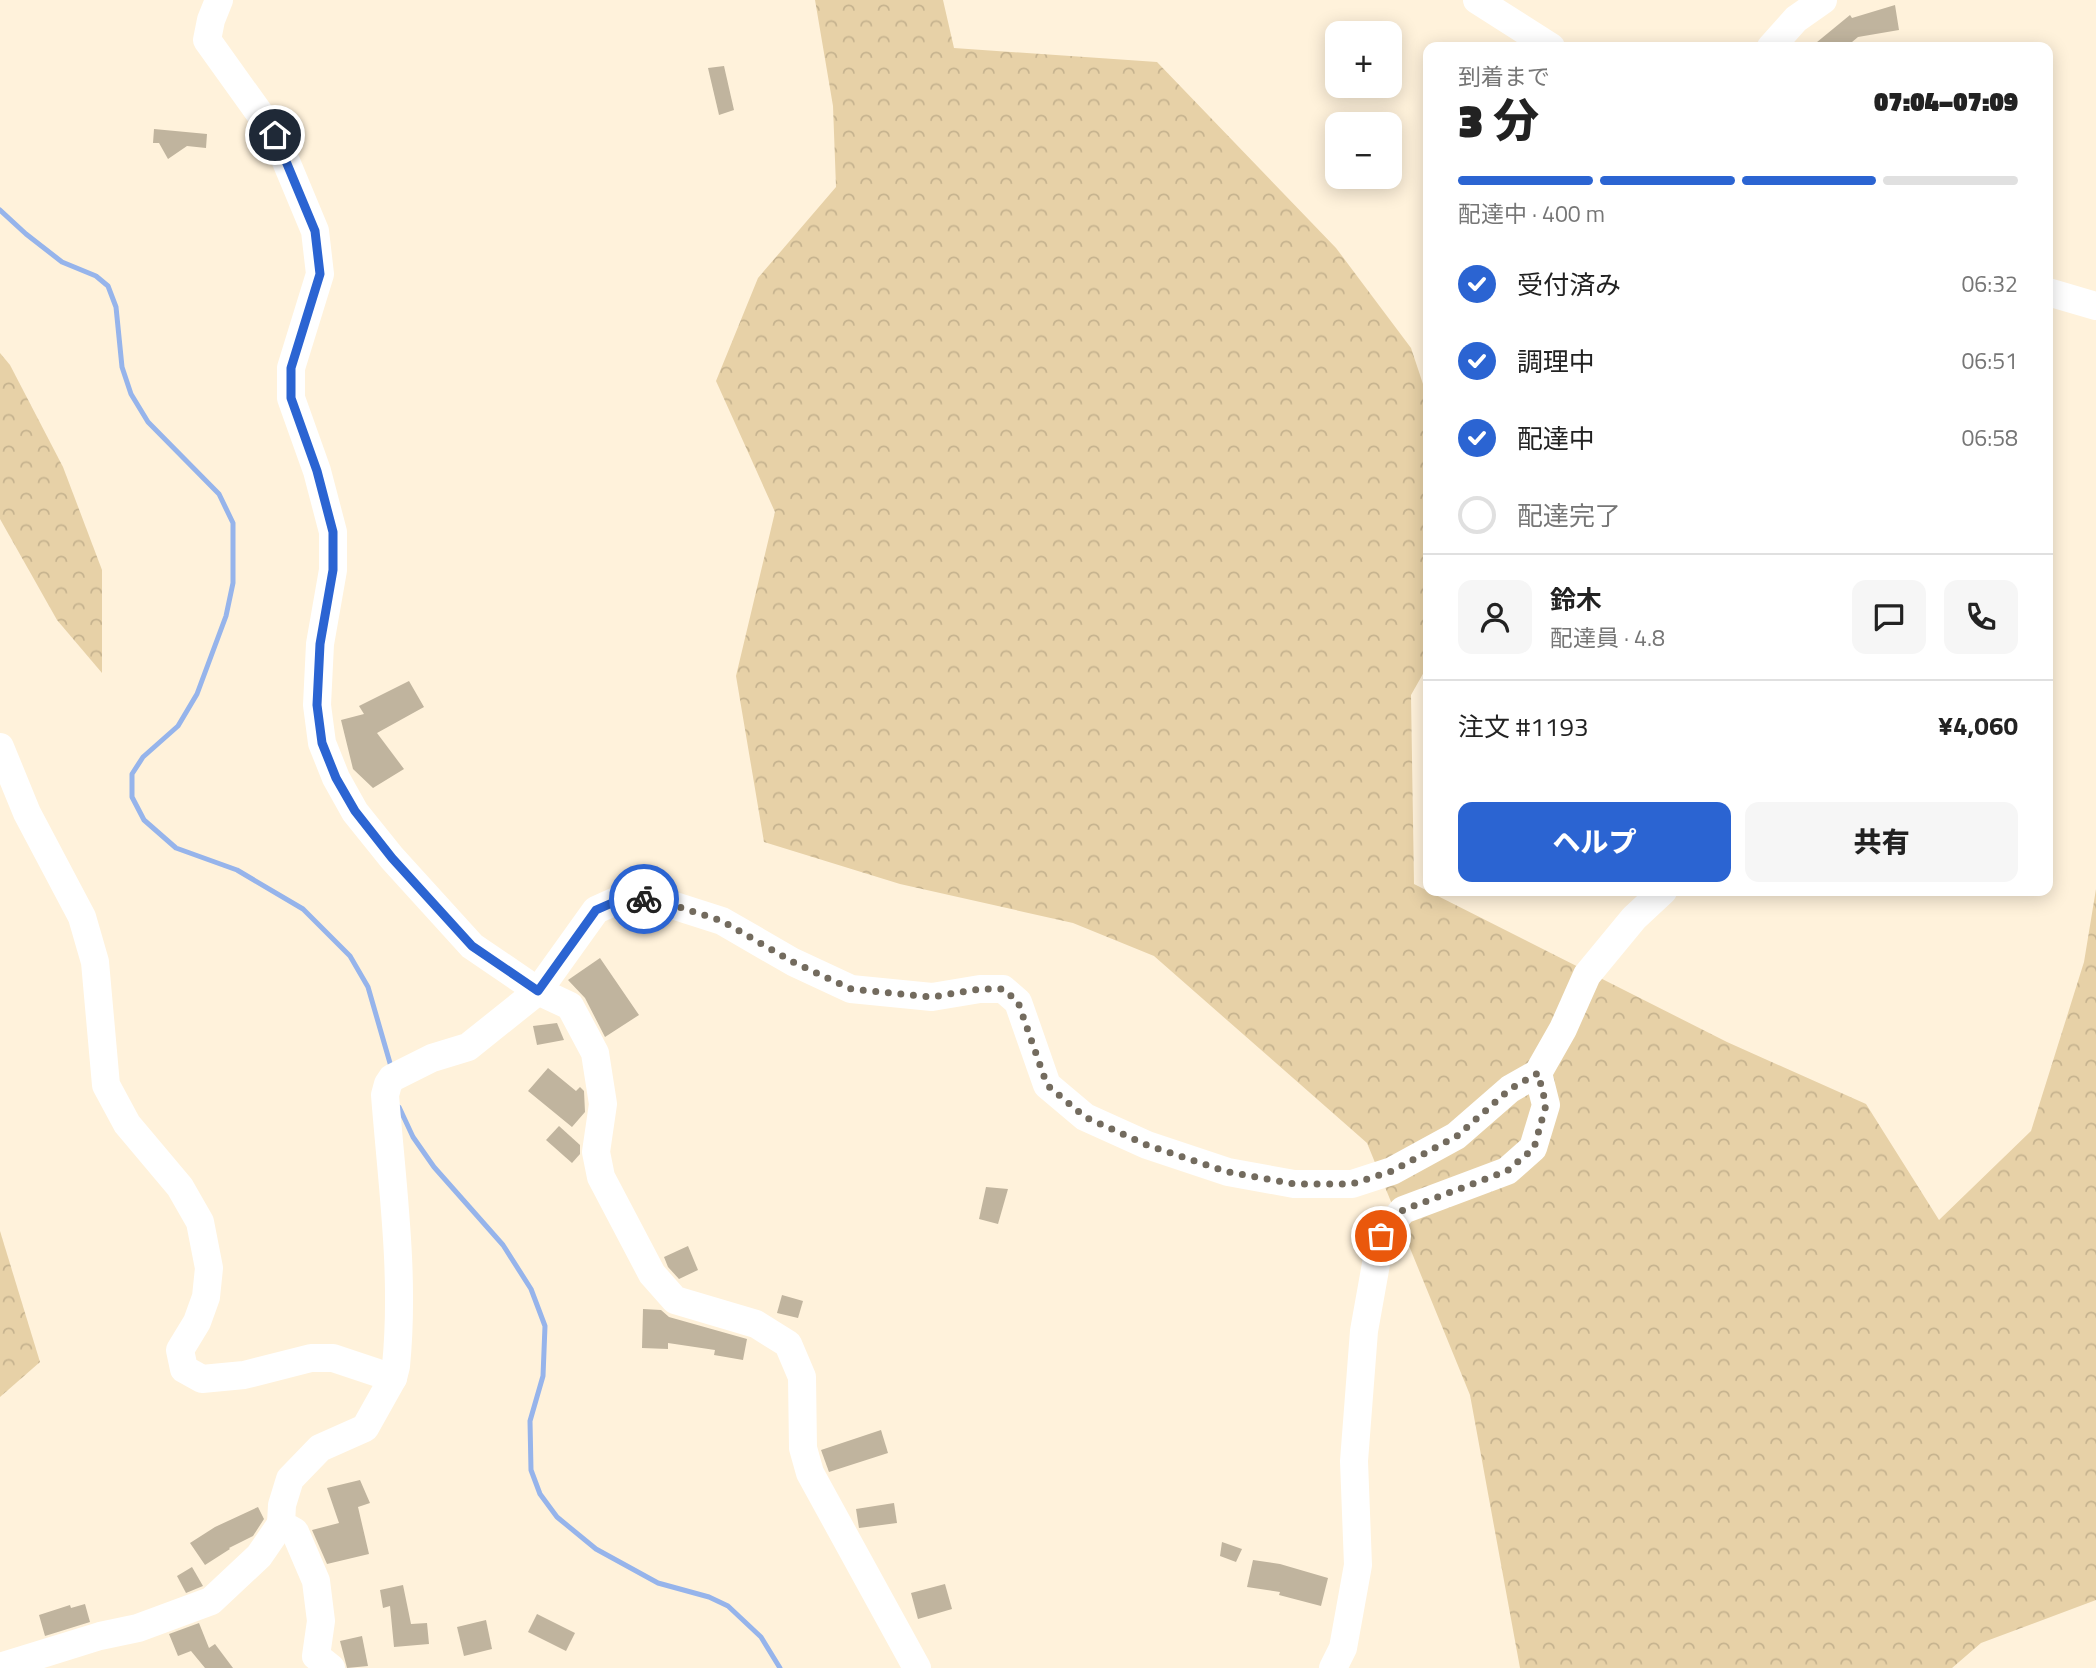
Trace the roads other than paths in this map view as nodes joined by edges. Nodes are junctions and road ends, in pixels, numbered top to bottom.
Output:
1 (219, 0) edge
2 (1477, 0) edge
3 (1823, 0) edge
4 (1543, 42) edge
5 (1775, 42) edge
6 (2053, 293) edge
7 (2096, 306) edge
8 (0, 747) edge
9 (1658, 896) edge
10 (538, 991) junction
11 (1538, 1073) junction
12 (393, 1378) junction
13 (281, 1524) junction
14 (0, 1667) edge
15 (331, 1668) edge
16 (917, 1668) edge
17 (1333, 1668) edge

1 - 10 street
2 - 4 street
3 - 5 street
6 - 7 street
8 - 12 street
9 - 11 street
10 - 11 street
10 - 12 street
10 - 16 street
11 - 17 street
12 - 13 street
13 - 14 street
13 - 15 street

